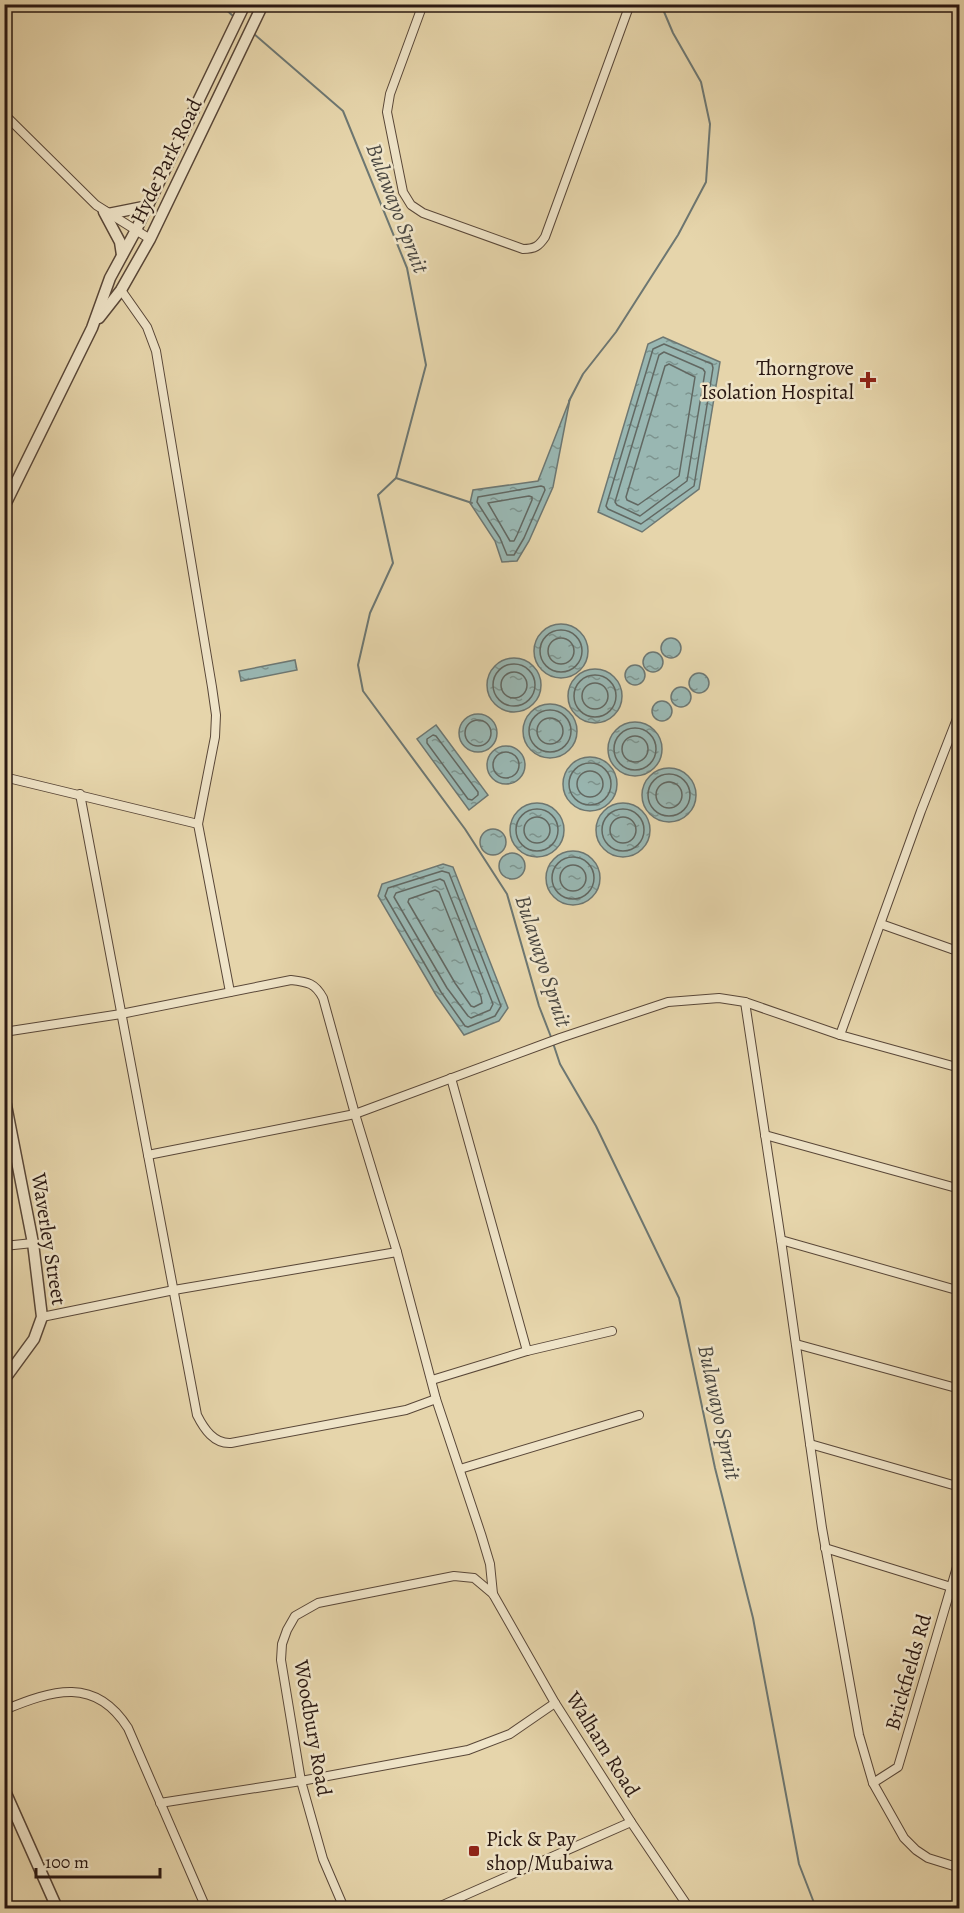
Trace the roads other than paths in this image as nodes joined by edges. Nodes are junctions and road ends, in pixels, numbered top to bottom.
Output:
1 (263, 4) edge
2 (423, 4) edge
3 (630, 4) edge
4 (240, 15) edge
5 (4, 114) edge
6 (165, 170) junction
7 (180, 177) junction
8 (147, 206) junction
9 (106, 213) junction
10 (136, 230) junction
11 (150, 238) junction
12 (122, 255) junction
13 (121, 290) junction
14 (92, 328) junction
15 (4, 507) edge
16 (960, 711) edge
17 (956, 732) edge
18 (4, 777) edge
19 (80, 794) junction
20 (198, 824) junction
21 (881, 924) junction
22 (960, 952) edge
23 (230, 992) junction
24 (745, 1002) junction
25 (121, 1014) junction
26 (4, 1032) edge
27 (840, 1035) junction
28 (960, 1068) edge
29 (451, 1078) junction
30 (4, 1095) edge
31 (355, 1114) junction
32 (765, 1135) junction
33 (148, 1155) junction
34 (960, 1189) edge
35 (782, 1240) junction
36 (33, 1243) junction
37 (4, 1246) edge
38 (397, 1252) junction
39 (174, 1290) junction
40 (960, 1291) edge
41 (42, 1317) junction
42 (612, 1331) dead end
43 (796, 1344) junction
44 (527, 1351) junction
45 (4, 1380) edge
46 (432, 1380) junction
47 (960, 1389) edge
48 (436, 1399) junction
49 (639, 1415) dead end
50 (810, 1444) junction
51 (460, 1469) junction
52 (960, 1487) edge
53 (825, 1548) junction
54 (960, 1557) edge
55 (951, 1587) junction
56 (493, 1594) junction
57 (555, 1703) junction
58 (4, 1710) edge
59 (301, 1781) junction
60 (873, 1783) junction
61 (4, 1789) edge
62 (160, 1803) junction
63 (632, 1822) junction
64 (960, 1869) edge
65 (57, 1908) edge
66 (206, 1908) edge
67 (344, 1908) edge
68 (436, 1908) edge
69 (689, 1908) edge

1 - 7 street, Hyde Park Road
2 - 3 street
4 - 6 street, Hyde Park Road
5 - 9 street
6 - 7 street
6 - 8 street, Hyde Park Road
7 - 11 street, Hyde Park Road
8 - 9 street
8 - 10 street, Hyde Park Road
9 - 10 street
9 - 12 street
10 - 11 street
10 - 12 street, Hyde Park Road
11 - 13 street, Hyde Park Road
12 - 14 street, Hyde Park Road
13 - 14 street, Hyde Park Road
13 - 20 street
14 - 15 street, Hyde Park Road
16 - 17 street
17 - 21 street
18 - 19 street
19 - 20 street
19 - 25 street
20 - 23 street
21 - 22 street
21 - 27 street
23 - 25 street
23 - 31 street
24 - 27 street
24 - 29 street
24 - 32 street
25 - 26 street
25 - 33 street
27 - 28 street
29 - 31 street
29 - 44 street
30 - 36 street, Waverley Street
31 - 33 street
31 - 38 street
32 - 34 street
32 - 35 street
33 - 39 street
35 - 40 street
35 - 43 street
36 - 37 street
36 - 41 street, Waverley Street
38 - 39 street
38 - 46 street
39 - 41 street
39 - 48 street
41 - 45 street, Waverley Street
42 - 44 street
43 - 47 street
43 - 50 street
44 - 46 street
46 - 48 street
48 - 51 street
49 - 51 street
50 - 52 street
50 - 53 street
51 - 56 street
53 - 55 street
53 - 60 street
54 - 55 street, Brickfields Rd
55 - 60 street, Brickfields Rd
56 - 57 street, Walham Road
56 - 59 street, Woodbury Road
57 - 59 street
57 - 63 street, Walham Road
58 - 62 street
59 - 62 street
59 - 67 street, Woodbury Road
60 - 64 street
61 - 65 street
62 - 66 street
63 - 68 street
63 - 69 street, Walham Road

